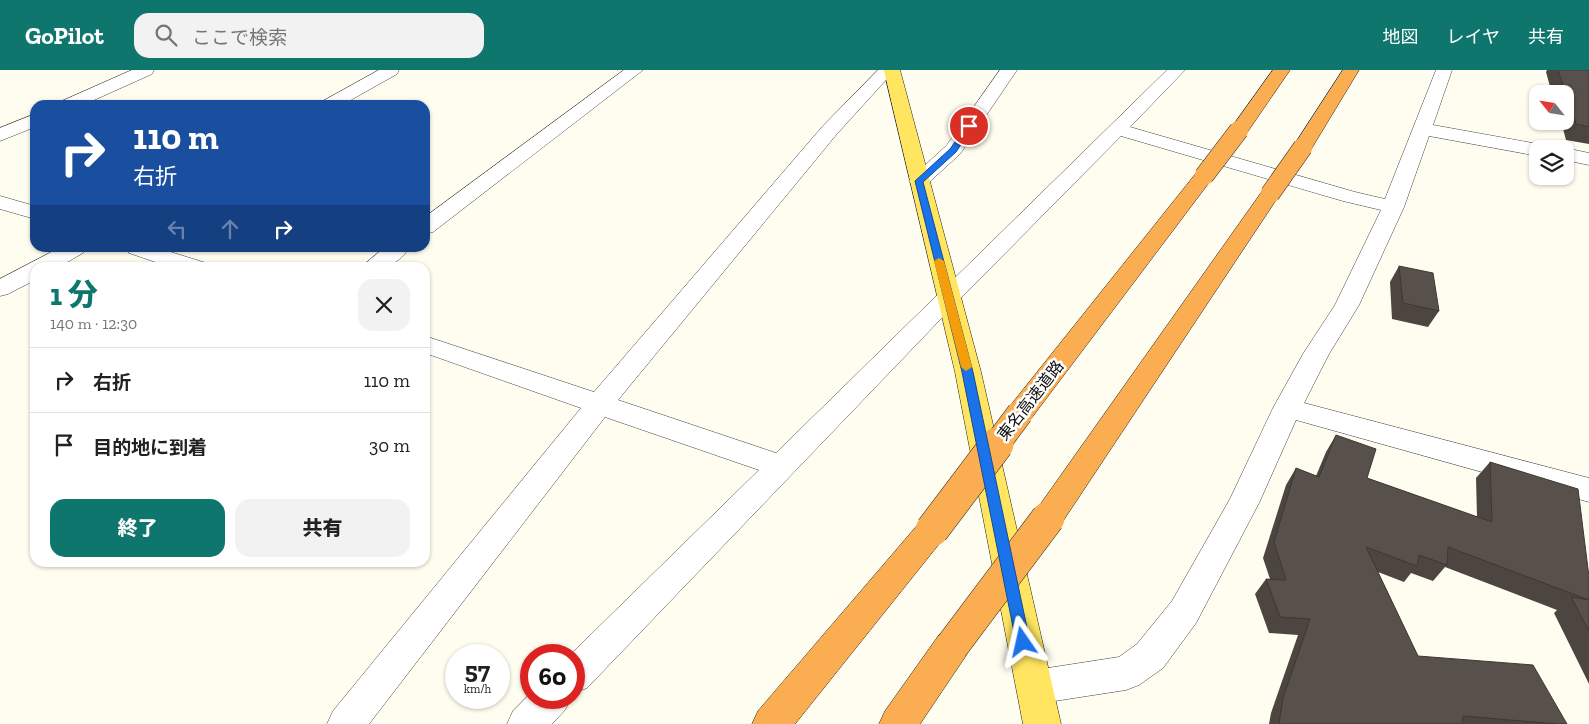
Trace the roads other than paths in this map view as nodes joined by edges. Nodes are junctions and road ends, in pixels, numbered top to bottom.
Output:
1 (146, 70) edge
2 (391, 70) edge
3 (635, 70) edge
4 (887, 70) edge
5 (892, 70) edge
6 (1009, 70) edge
7 (1177, 70) edge
8 (1282, 70) edge
9 (1351, 70) edge
10 (1444, 70) edge
11 (79, 100) edge
12 (338, 100) edge
13 (30, 122) edge
14 (1117, 128) junction
15 (1422, 130) junction
16 (0, 135) edge
17 (1529, 148) edge
18 (1574, 156) edge
19 (1589, 158) edge
20 (919, 181) junction
21 (0, 202) edge
22 (1393, 207) junction
23 (30, 211) edge
24 (430, 223) edge
25 (68, 252) edge
26 (149, 252) edge
27 (393, 252) edge
28 (50, 262) edge
29 (180, 262) edge
30 (379, 262) edge
31 (30, 273) edge
32 (0, 289) edge
33 (948, 296) junction
34 (430, 346) edge
35 (600, 404) junction
36 (1287, 408) junction
37 (782, 467) junction
38 (1589, 490) edge
39 (585, 665) edge
40 (1035, 688) junction
41 (541, 709) edge
42 (346, 724) edge
43 (526, 724) edge
44 (771, 724) edge
45 (898, 724) edge
46 (1042, 724) edge

1 - 11 street
2 - 12 street
3 - 24 street
4 - 35 street
5 - 20 main road
6 - 20 street
7 - 14 street
8 - 44 highway, 東名高速道路, bridge
9 - 45 highway, bridge
10 - 15 street
13 - 16 street
14 - 22 street
14 - 33 street
15 - 17 street
15 - 22 street
18 - 19 street
20 - 33 main road
21 - 23 street
22 - 36 street
25 - 28 street
26 - 29 street
27 - 30 street
31 - 32 street
33 - 37 street
33 - 40 main road
34 - 35 street
35 - 37 street
35 - 42 street
36 - 38 street
36 - 40 street
37 - 39 street
40 - 46 main road
41 - 43 street

